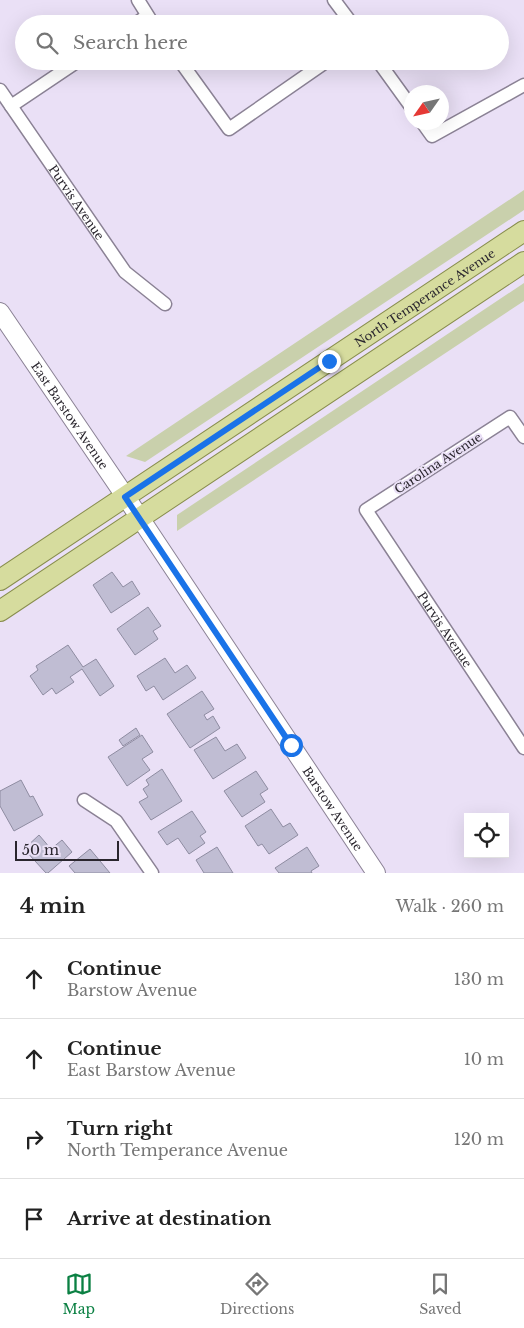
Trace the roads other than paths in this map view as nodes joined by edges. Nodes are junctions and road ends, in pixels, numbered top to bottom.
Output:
1 (138, 0) edge
2 (334, 0) edge
3 (147, 15) edge
4 (345, 15) edge
5 (65, 70) edge
6 (186, 70) edge
7 (314, 70) edge
8 (385, 70) edge
9 (524, 85) edge
10 (0, 90) edge
11 (404, 97) edge
12 (11, 106) junction
13 (449, 127) edge
14 (428, 130) edge
15 (443, 130) edge
16 (524, 231) edge
17 (524, 262) edge
18 (165, 304) dead end
19 (0, 312) edge
20 (524, 437) edge
21 (125, 497) junction
22 (366, 510) joint
23 (140, 518) junction
24 (0, 580) edge
25 (0, 611) edge
26 (524, 748) edge
27 (84, 800) dead end
28 (150, 872) edge
29 (376, 873) edge

1 - 3 street
2 - 4 street
5 - 12 street
6 - 7 street
8 - 11 street
9 - 13 street
10 - 12 street, Purvis Avenue
12 - 18 street, Purvis Avenue
14 - 15 street
16 - 21 main road, North Temperance Avenue
17 - 23 main road, North Temperance Avenue
19 - 21 street, East Barstow Avenue
20 - 22 street, Carolina Avenue
21 - 23 street, East Barstow Avenue
21 - 24 main road, North Temperance Avenue
22 - 26 street, Purvis Avenue
23 - 25 main road, North Temperance Avenue
23 - 29 street, Barstow Avenue
27 - 28 street

